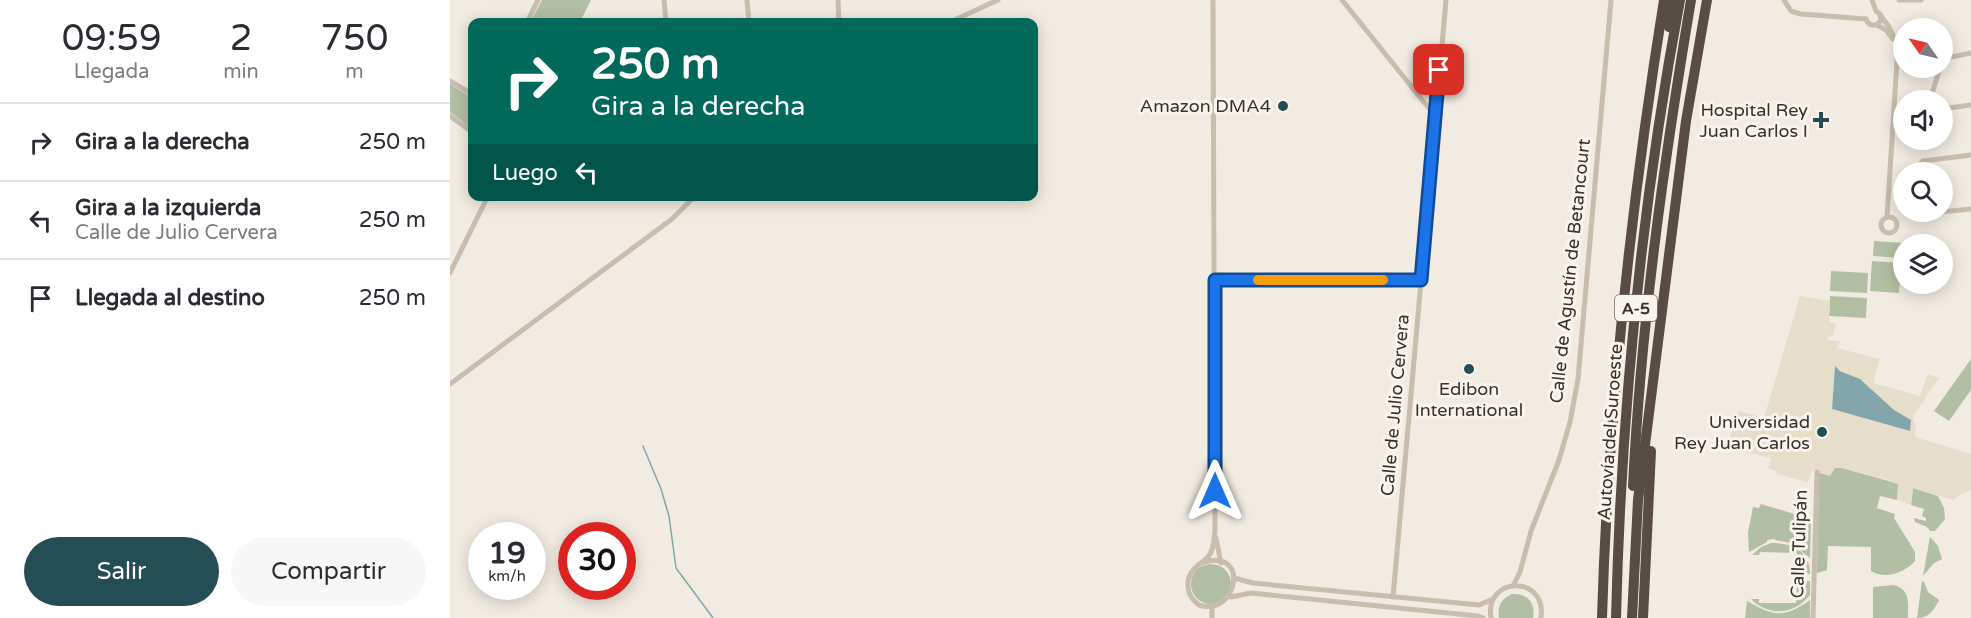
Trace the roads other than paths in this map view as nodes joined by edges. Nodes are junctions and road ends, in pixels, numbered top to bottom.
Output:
1 (538, 0) edge
2 (664, 0) edge
3 (747, 0) edge
4 (838, 0) edge
5 (998, 0) edge
6 (1213, 0) edge
7 (1342, 0) edge
8 (1446, 0) edge
9 (1611, 0) edge
10 (1664, 0) edge
11 (1671, 0) edge
12 (1680, 0) edge
13 (1691, 0) edge
14 (1707, 0) edge
15 (1784, 0) edge
16 (1872, 0) edge
17 (1899, 0) edge
18 (1921, 0) edge
19 (1876, 11) junction
20 (1881, 16) junction
21 (529, 18) edge
22 (666, 18) edge
23 (749, 18) edge
24 (838, 18) edge
25 (959, 18) edge
26 (1866, 19) junction
27 (1877, 25) junction
28 (1893, 35) edge
29 (1893, 39) edge
30 (1971, 52) edge
31 (1953, 56) edge
32 (1896, 78) edge
33 (450, 81) edge
34 (1664, 84) junction
35 (468, 92) edge
36 (1971, 105) edge
37 (1953, 107) edge
38 (450, 116) edge
39 (1435, 116) junction
40 (468, 129) edge
41 (1971, 156) edge
42 (1922, 162) edge
43 (486, 201) edge
44 (690, 201) edge
45 (1971, 209) edge
46 (1953, 210) edge
47 (1887, 217) dead end
48 (450, 273) edge
49 (1215, 280) junction
50 (1421, 280) junction
51 (1658, 346) junction
52 (450, 384) edge
53 (1817, 472) dead end
54 (1215, 530) junction
55 (1221, 563) junction
56 (1199, 564) junction
57 (1520, 572) junction
58 (1234, 578) junction
59 (1514, 586) junction
60 (1529, 589) junction
61 (1232, 597) junction
62 (1393, 597) junction
63 (1493, 599) junction
64 (1212, 609) junction
65 (1212, 618) edge
66 (1483, 618) edge
67 (1491, 618) edge
68 (1541, 618) edge
69 (1602, 618) edge
70 (1616, 618) edge
71 (1630, 618) edge
72 (1643, 618) edge
73 (1813, 618) edge

1 - 21 street
2 - 22 street
3 - 23 street
4 - 24 street
5 - 25 street
6 - 49 street
7 - 39 street
8 - 39 street, Calle de Julio Cervera
9 - 57 street, Calle de Agustín de Betancourt
10 - 69 highway
11 - 34 highway
12 - 34 highway, Autovía del Suroeste / A-5
13 - 71 highway, Autovía del Suroeste / A-5
14 - 51 highway
15 - 26 street
16 - 19 street
17 - 18 street
19 - 20 street
19 - 26 street
20 - 27 street
20 - 28 street
26 - 27 street
27 - 29 street
30 - 31 street
32 - 47 street
33 - 35 street
34 - 70 highway, Autovía del Suroeste / A-5
36 - 37 street
38 - 40 street
39 - 50 street, Calle de Julio Cervera
41 - 42 street
43 - 48 street
44 - 52 street
45 - 46 street
49 - 50 street
49 - 54 street
50 - 62 street, Calle de Julio Cervera
51 - 71 highway
51 - 72 highway
53 - 73 street, Calle Tulipán
54 - 55 street
54 - 56 street
55 - 56 street
55 - 58 street
56 - 64 street
57 - 59 street, Calle de Agustín de Betancourt
57 - 60 street
58 - 61 street
58 - 62 street
59 - 60 street
59 - 63 street
60 - 68 street
61 - 64 street
61 - 66 street
62 - 63 street
63 - 67 street
64 - 65 street

